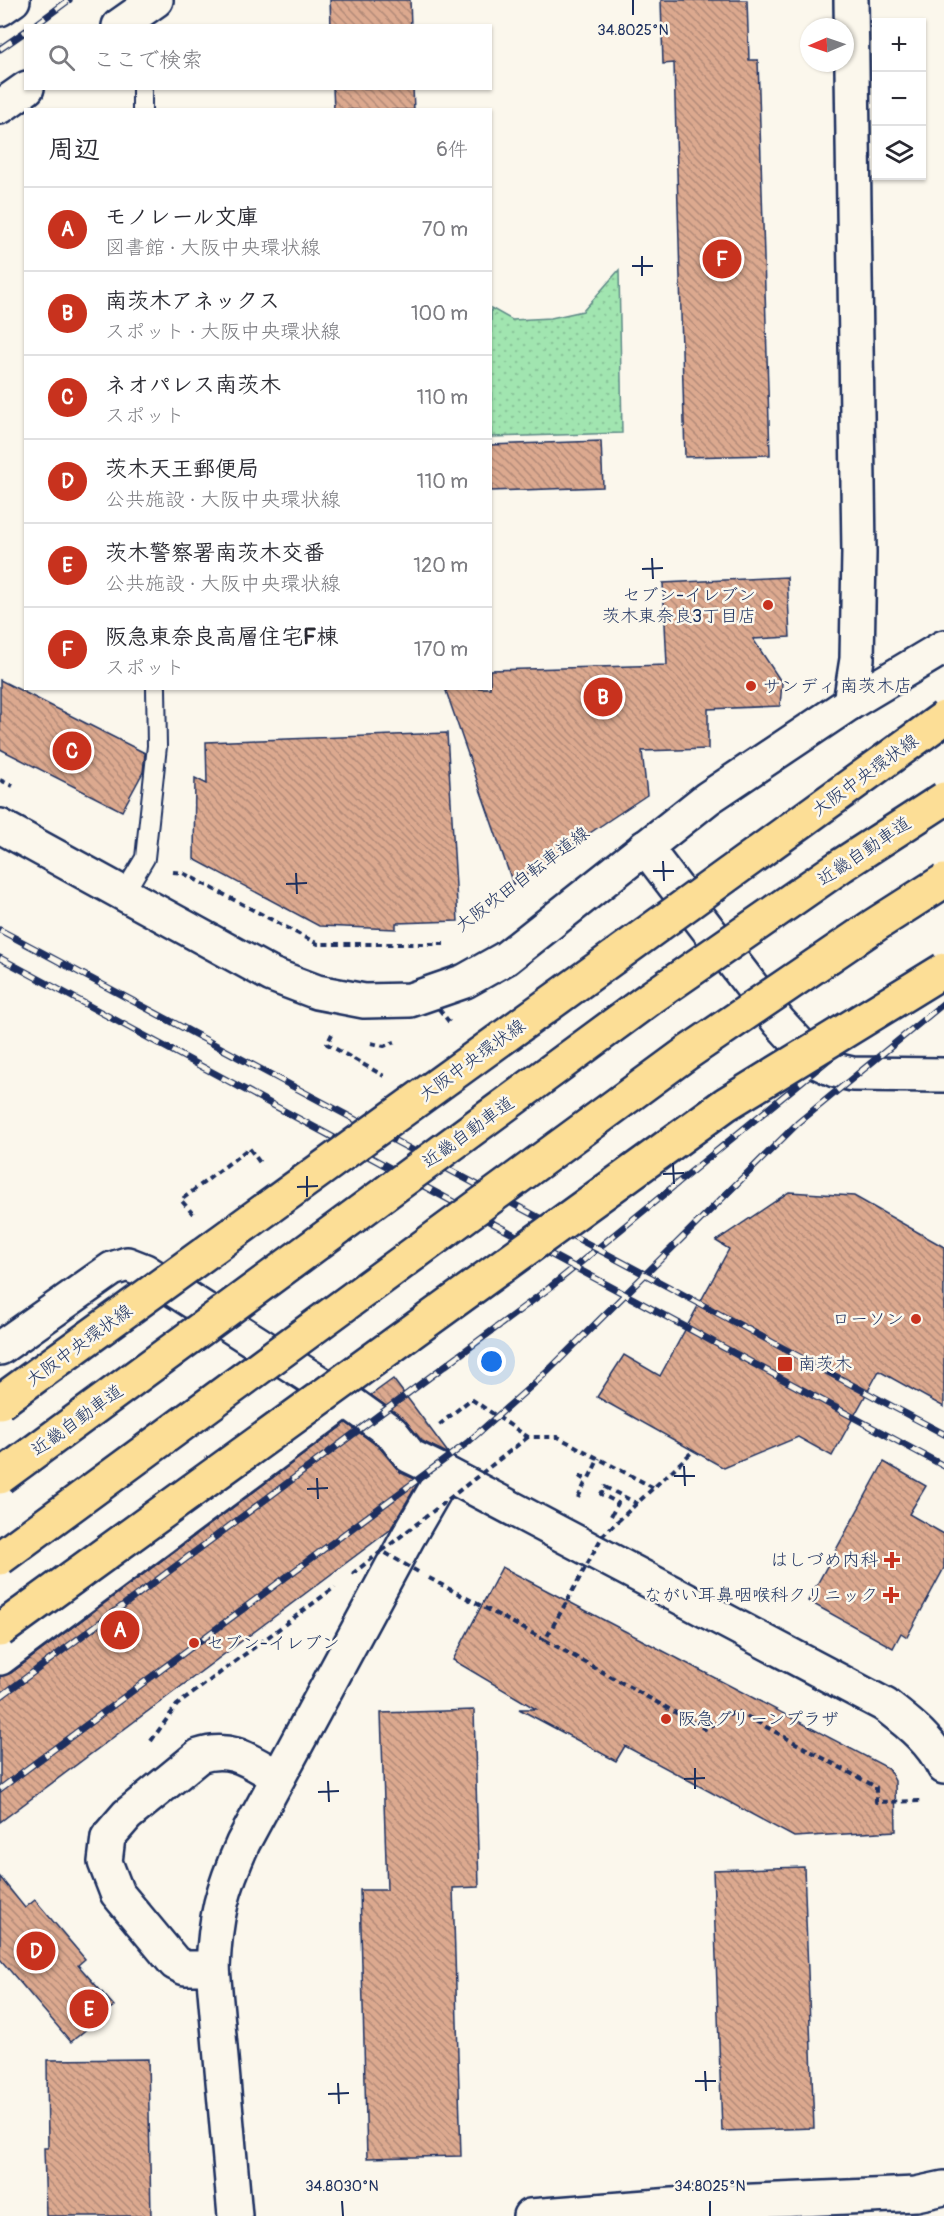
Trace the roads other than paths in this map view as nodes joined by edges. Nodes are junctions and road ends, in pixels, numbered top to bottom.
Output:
1 (13, 0) edge
2 (156, 0) edge
3 (851, 0) edge
4 (0, 9) edge
5 (122, 24) edge
6 (24, 90) edge
7 (142, 90) edge
8 (0, 107) edge
9 (142, 108) edge
10 (944, 647) edge
11 (156, 690) edge
12 (850, 703) junction
13 (944, 717) edge
14 (944, 799) edge
15 (0, 826) edge
16 (645, 847) junction
17 (944, 881) edge
18 (123, 893) junction
19 (944, 970) edge
20 (944, 1075) edge
21 (0, 1348) edge
22 (346, 1400) junction
23 (0, 1402) edge
24 (445, 1473) junction
25 (0, 1477) edge
26 (0, 1558) edge
27 (0, 1630) edge
28 (0, 1658) edge
29 (944, 1767) edge
30 (278, 1777) junction
31 (213, 1968) junction
32 (944, 2188) edge
33 (235, 2216) edge
34 (530, 2216) edge

1 - 4 street
2 - 5 street
3 - 12 street
6 - 8 street
7 - 9 lane
10 - 12 street
11 - 18 lane
12 - 16 street
13 - 23 main road, 大阪中央環状線, bridge
14 - 25 main road, 近畿自動車道, bridge
15 - 18 street
16 - 18 street
16 - 20 street
17 - 26 main road, bridge
19 - 27 main road, bridge
21 - 22 street
22 - 24 street
22 - 28 street
24 - 29 street
24 - 30 street
30 - 31 street
30 - 31 street
31 - 33 street
32 - 34 street

